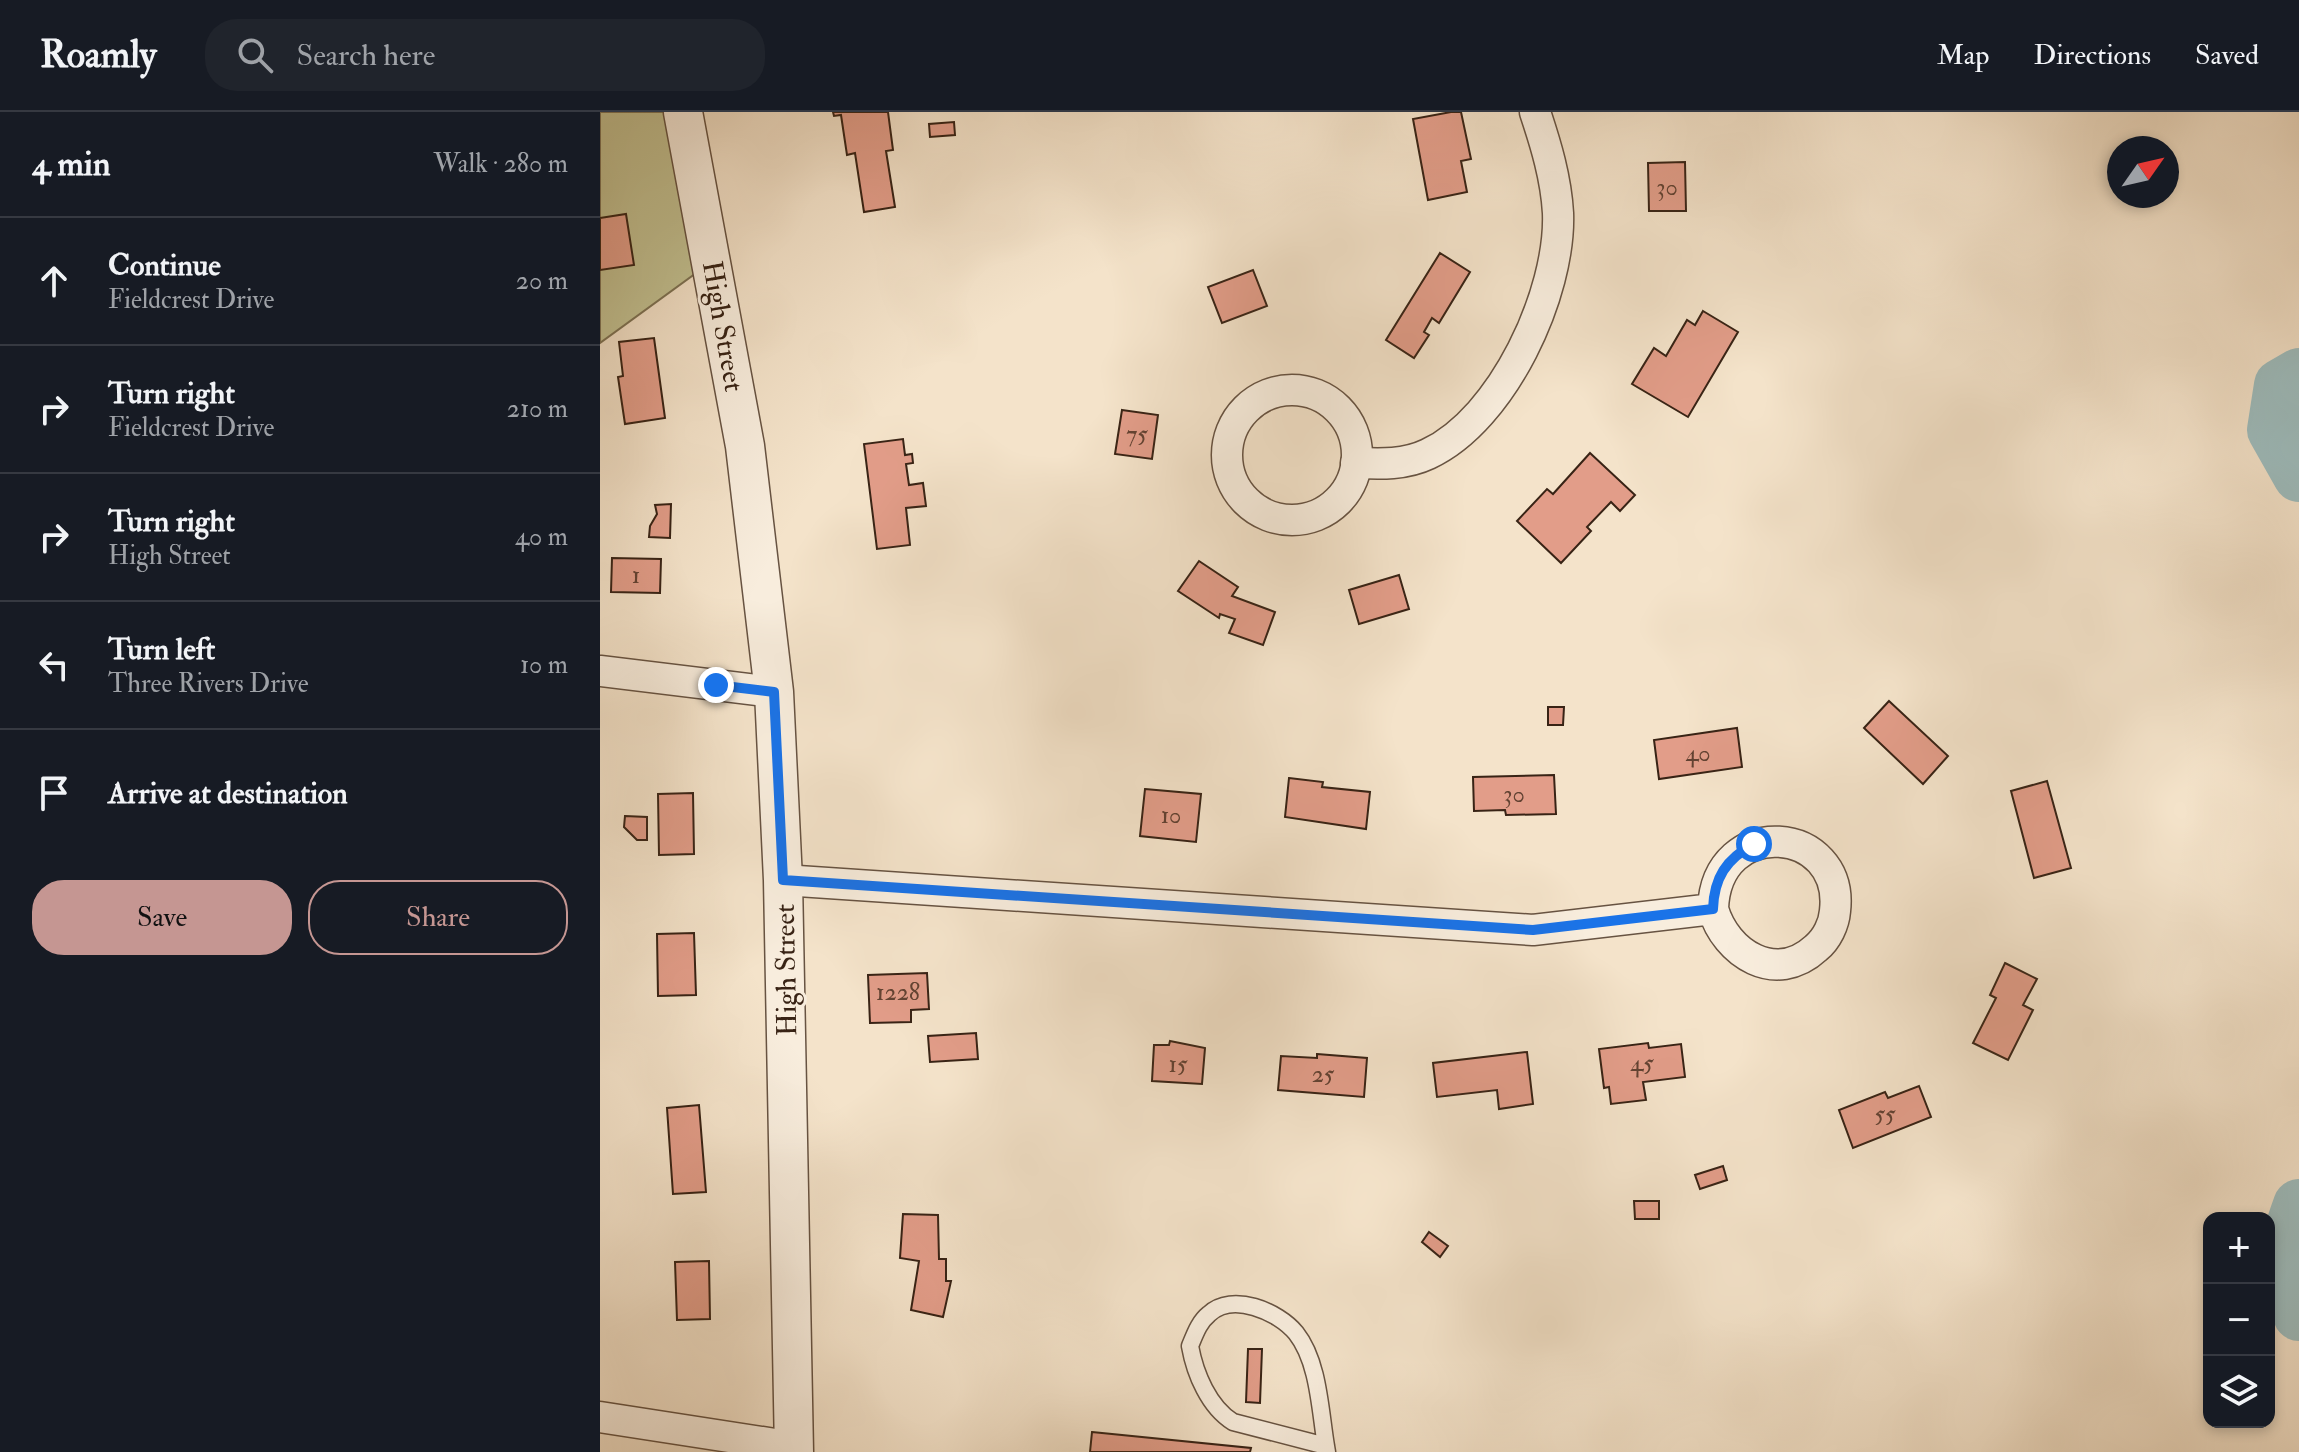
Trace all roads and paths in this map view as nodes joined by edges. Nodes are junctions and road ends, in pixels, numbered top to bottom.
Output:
1 (683, 112) edge
2 (1535, 112) edge
3 (1356, 463) junction
4 (600, 671) edge
5 (774, 692) junction
6 (783, 880) junction
7 (1713, 909) junction
8 (600, 1417) edge
9 (794, 1449) edge
10 (1327, 1449) edge

1 - 5 street, High Street
2 - 3 street
3 - 3 street
4 - 5 street
5 - 6 street, High Street
6 - 7 street
6 - 9 street, High Street
7 - 7 street
8 - 9 street
10 - 10 lane

